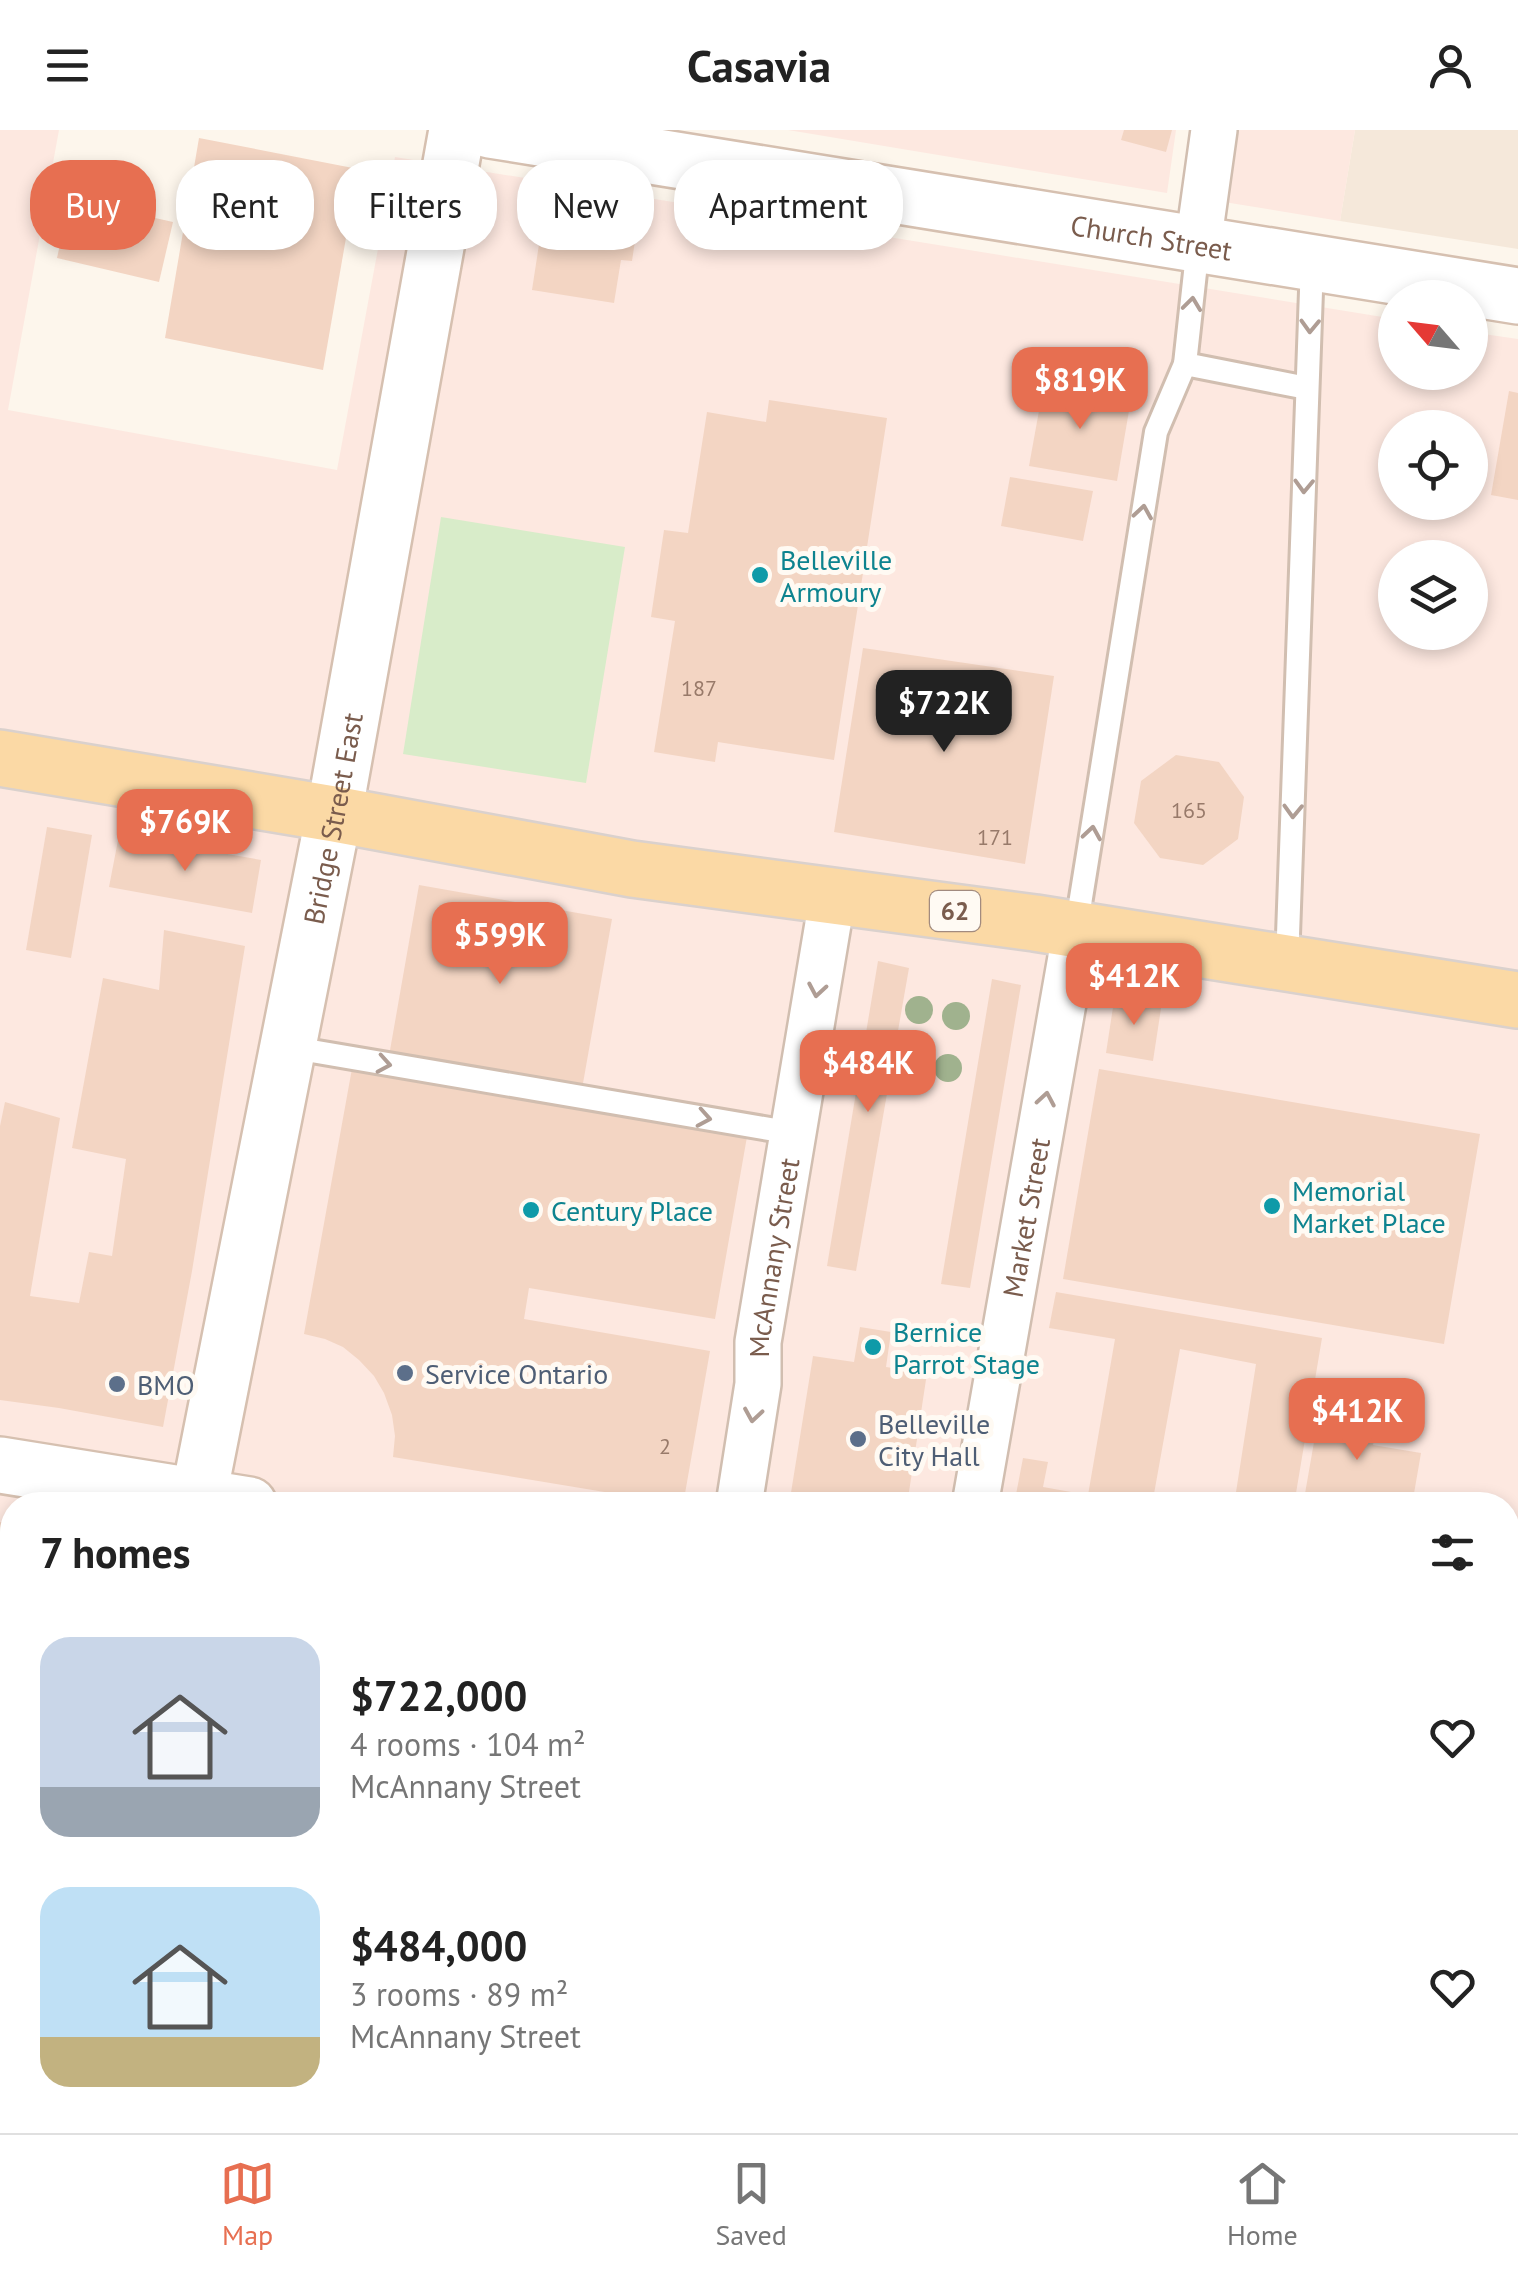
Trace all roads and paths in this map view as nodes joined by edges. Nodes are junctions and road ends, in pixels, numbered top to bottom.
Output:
1 (456, 130) edge
2 (490, 130) edge
3 (1214, 130) edge
4 (1198, 245) junction
5 (1312, 263) junction
6 (1518, 296) edge
7 (1185, 364) junction
8 (1308, 388) junction
9 (0, 758) edge
10 (334, 814) junction
11 (834, 894) junction
12 (1076, 929) junction
13 (1288, 962) junction
14 (1518, 1000) edge
15 (288, 1047) junction
16 (793, 1132) junction
17 (0, 1465) edge
18 (157, 1492) edge
19 (217, 1492) edge
20 (741, 1492) edge
21 (977, 1492) edge

1 - 10 street, Bridge Street East
2 - 4 street, Church Street
3 - 4 street
4 - 5 street, Church Street
7 -> 4 lane
5 - 6 street, Church Street
5 -> 8 lane
7 - 8 lane
12 -> 7 lane
8 -> 13 lane
9 - 10 main road, 62
10 - 11 main road, 62
10 - 15 street, Bridge Street East
11 - 12 main road, 62
11 -> 16 street, McAnnany Street
12 - 13 main road, 62
21 -> 12 street, Market Street
13 - 14 main road, 62
15 -> 16 lane
15 - 19 street, Bridge Street East
16 -> 20 street, McAnnany Street
17 - 18 street

